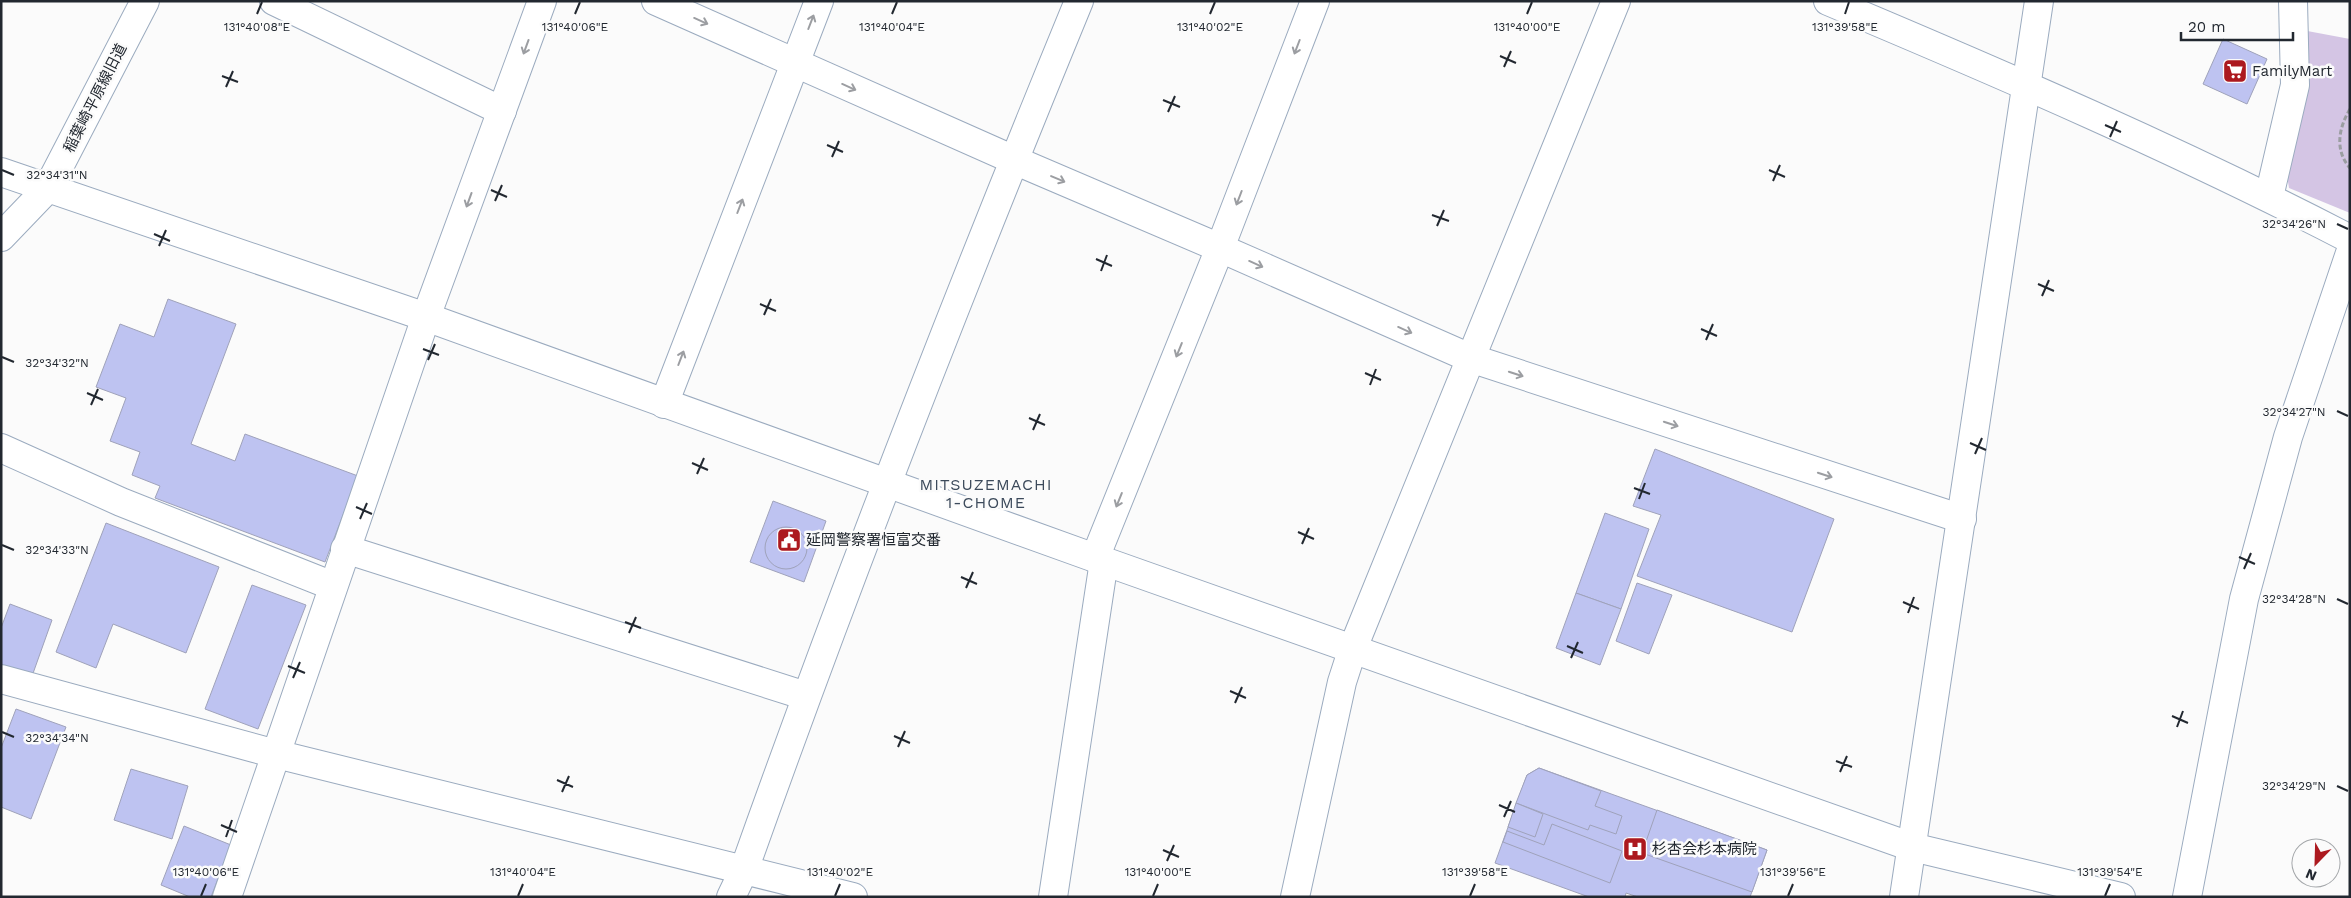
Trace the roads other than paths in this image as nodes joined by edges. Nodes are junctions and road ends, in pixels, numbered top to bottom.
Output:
1 (146, 1) edge
2 (274, 1) edge
3 (542, 1) edge
4 (656, 1) edge
5 (819, 1) edge
6 (1079, 1) edge
7 (1315, 1) edge
8 (1616, 1) edge
9 (1828, 1) edge
10 (2039, 1) edge
11 (2293, 1) edge
12 (795, 62) junction
13 (2026, 84) junction
14 (502, 111) junction
15 (1014, 160) junction
16 (1, 172) edge
17 (48, 188) junction
18 (2269, 197) junction
19 (1, 236) edge
20 (2350, 239) edge
21 (1220, 248) junction
22 (2350, 253) edge
23 (426, 317) junction
24 (1470, 358) junction
25 (664, 404) junction
26 (1, 448) edge
27 (886, 482) junction
28 (1962, 519) junction
29 (346, 549) junction
30 (1100, 559) junction
31 (333, 586) junction
32 (1353, 648) junction
33 (1, 679) edge
34 (806, 696) junction
35 (276, 754) junction
36 (1912, 846) junction
37 (744, 870) junction
38 (226, 897) edge
39 (731, 897) edge
40 (853, 897) edge
41 (1053, 897) edge
42 (1295, 897) edge
43 (1904, 897) edge
44 (2121, 897) edge
45 (2187, 897) edge

1 - 17 street, 稲葉崎平原線旧道
2 - 14 street
3 -> 14 street
4 -> 12 street
12 -> 5 street
6 - 15 street
7 -> 21 street
8 - 24 street
9 - 13 street
10 - 13 street
11 - 18 street
12 -> 15 street
25 -> 12 street
13 - 18 street
13 - 28 street
14 -> 23 street
15 -> 21 street
15 - 27 street
16 - 17 street
17 - 19 street, 稲葉崎平原線旧道
17 - 23 street
18 - 20 street
21 -> 24 street
21 -> 30 street
22 - 45 street
23 - 25 street
23 - 29 street
24 -> 28 street
24 - 32 street
25 - 27 street
26 - 31 street
27 - 30 street
27 - 34 street
28 - 36 street
29 - 31 street
29 - 34 street
30 - 32 street
30 - 41 street
31 - 35 street
32 - 36 street
32 - 42 street
33 - 35 street
34 - 37 street
35 - 37 street
35 - 38 street
36 - 43 street
36 - 44 street
37 - 39 street
37 - 40 street

